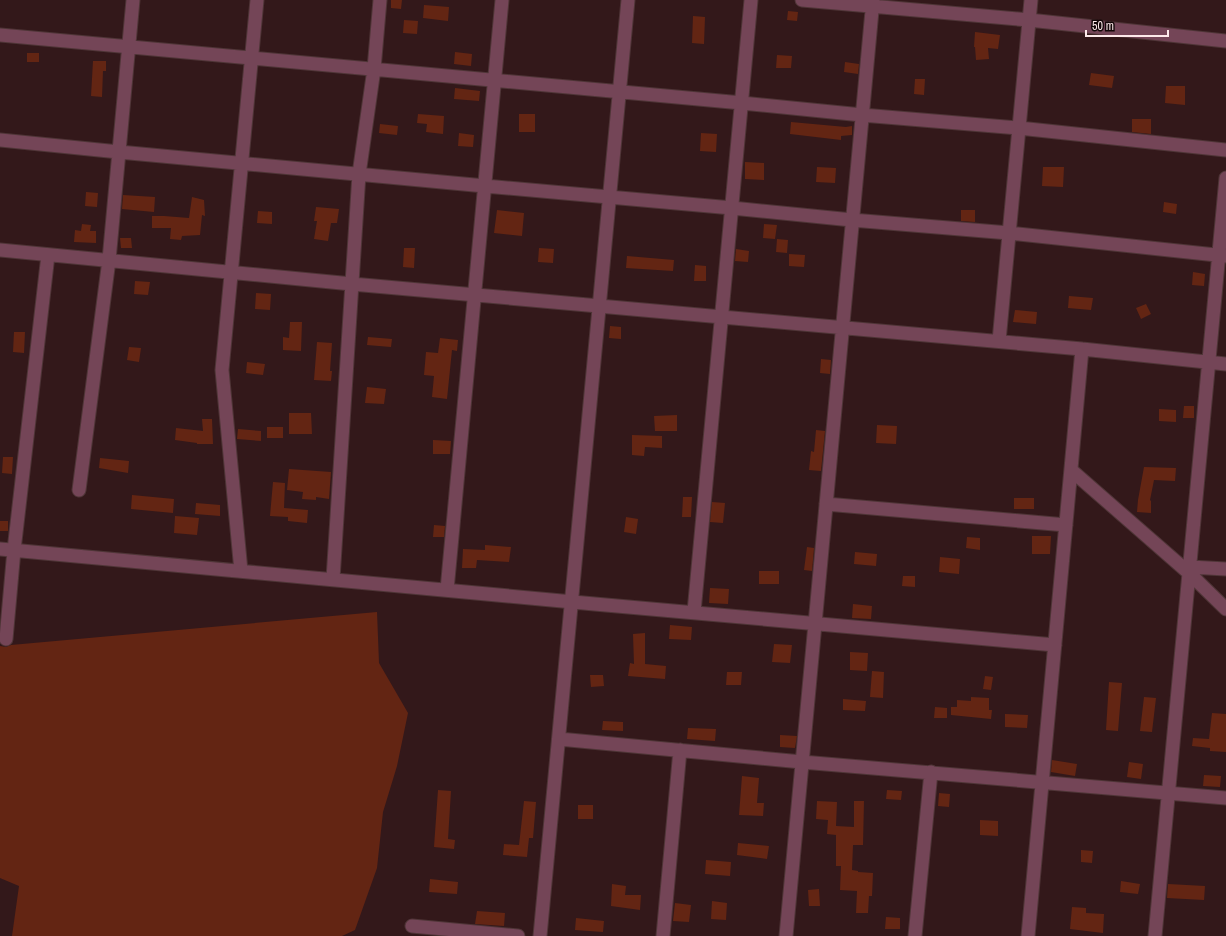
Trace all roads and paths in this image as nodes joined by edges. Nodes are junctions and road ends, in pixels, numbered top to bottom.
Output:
1 (133, 0) edge
2 (257, 0) edge
3 (380, 0) edge
4 (502, 0) edge
5 (628, 0) edge
6 (751, 0) edge
7 (802, 0) edge
8 (1031, 0) edge
9 (873, 4) edge
10 (1029, 20) junction
11 (0, 35) edge
12 (1226, 41) edge
13 (129, 47) junction
14 (251, 58) junction
15 (374, 69) junction
16 (495, 80) junction
17 (619, 92) junction
18 (742, 103) junction
19 (862, 115) junction
20 (1019, 128) junction
21 (0, 140) edge
22 (1226, 150) edge
23 (119, 152) junction
24 (241, 163) junction
25 (359, 174) junction
26 (1226, 178) edge
27 (485, 186) junction
28 (609, 197) junction
29 (732, 208) junction
30 (852, 220) junction
31 (1010, 233) junction
32 (0, 250) edge
33 (48, 255) junction
34 (1222, 256) edge
35 (109, 260) junction
36 (232, 272) junction
37 (352, 284) junction
38 (475, 294) junction
39 (599, 305) junction
40 (722, 316) junction
41 (842, 328) junction
42 (999, 341) junction
43 (1082, 349) junction
44 (1209, 363) junction
45 (1226, 364) edge
46 (1071, 470) junction
47 (79, 490) dead end
48 (826, 504) junction
49 (1066, 525) junction
50 (0, 549) edge
51 (14, 550) junction
52 (1226, 569) edge
53 (1189, 570) junction
54 (240, 571) junction
55 (333, 579) junction
56 (447, 590) junction
57 (572, 601) junction
58 (1226, 609) edge
59 (694, 612) junction
60 (815, 624) junction
61 (6, 638) dead end
62 (1055, 645) junction
63 (559, 739) junction
64 (680, 750) junction
65 (802, 762) junction
66 (931, 772) junction
67 (1042, 782) junction
68 (1169, 793) junction
69 (1226, 798) edge
70 (412, 926) dead end
71 (518, 936) edge
72 (540, 936) edge
73 (663, 936) edge
74 (786, 936) edge
75 (915, 936) edge
76 (1028, 936) edge
77 (1155, 936) edge

1 - 13 street
2 - 14 street
3 - 15 street
4 - 16 street
5 - 17 street
6 - 18 street
7 - 9 street
8 - 10 street
9 - 10 street
9 - 19 street
10 - 12 street
10 - 20 street
11 - 13 street
13 - 14 street
13 - 23 street
14 - 15 street
14 - 24 street
15 - 16 street
15 - 25 street
16 - 17 street
16 - 27 street
17 - 18 street
17 - 28 street
18 - 19 street
18 - 29 street
19 - 20 street
19 - 30 street
20 - 22 street
20 - 31 street
21 - 23 street
23 - 24 street
23 - 35 street
24 - 25 street
24 - 36 street
25 - 27 street
25 - 37 street
26 - 34 street
27 - 28 street
27 - 38 street
28 - 29 street
28 - 39 street
29 - 30 street
29 - 40 street
30 - 31 street
30 - 41 street
31 - 34 street
31 - 42 street
32 - 33 street
33 - 35 street
33 - 51 street
34 - 44 street
35 - 36 street
35 - 47 street
36 - 37 street
36 - 54 street
37 - 38 street
37 - 55 street
38 - 39 street
38 - 56 street
39 - 40 street
39 - 57 street
40 - 41 street
40 - 59 street
41 - 42 street
41 - 48 street
42 - 43 street
43 - 44 street
43 - 46 street
44 - 45 street
44 - 53 street
46 - 49 street
46 - 53 street
48 - 49 street
48 - 60 street
49 - 62 street
50 - 51 street
51 - 54 street
51 - 61 street
52 - 53 street
53 - 58 street
53 - 68 street
54 - 55 street
55 - 56 street
56 - 57 street
57 - 59 street
57 - 63 street
59 - 60 street
60 - 62 street
60 - 65 street
62 - 67 street
63 - 64 street
63 - 72 street
64 - 65 street
64 - 73 street
65 - 66 street
65 - 74 street
66 - 67 street
66 - 75 street
67 - 68 street
67 - 76 street
68 - 69 street
68 - 77 street
70 - 71 street

